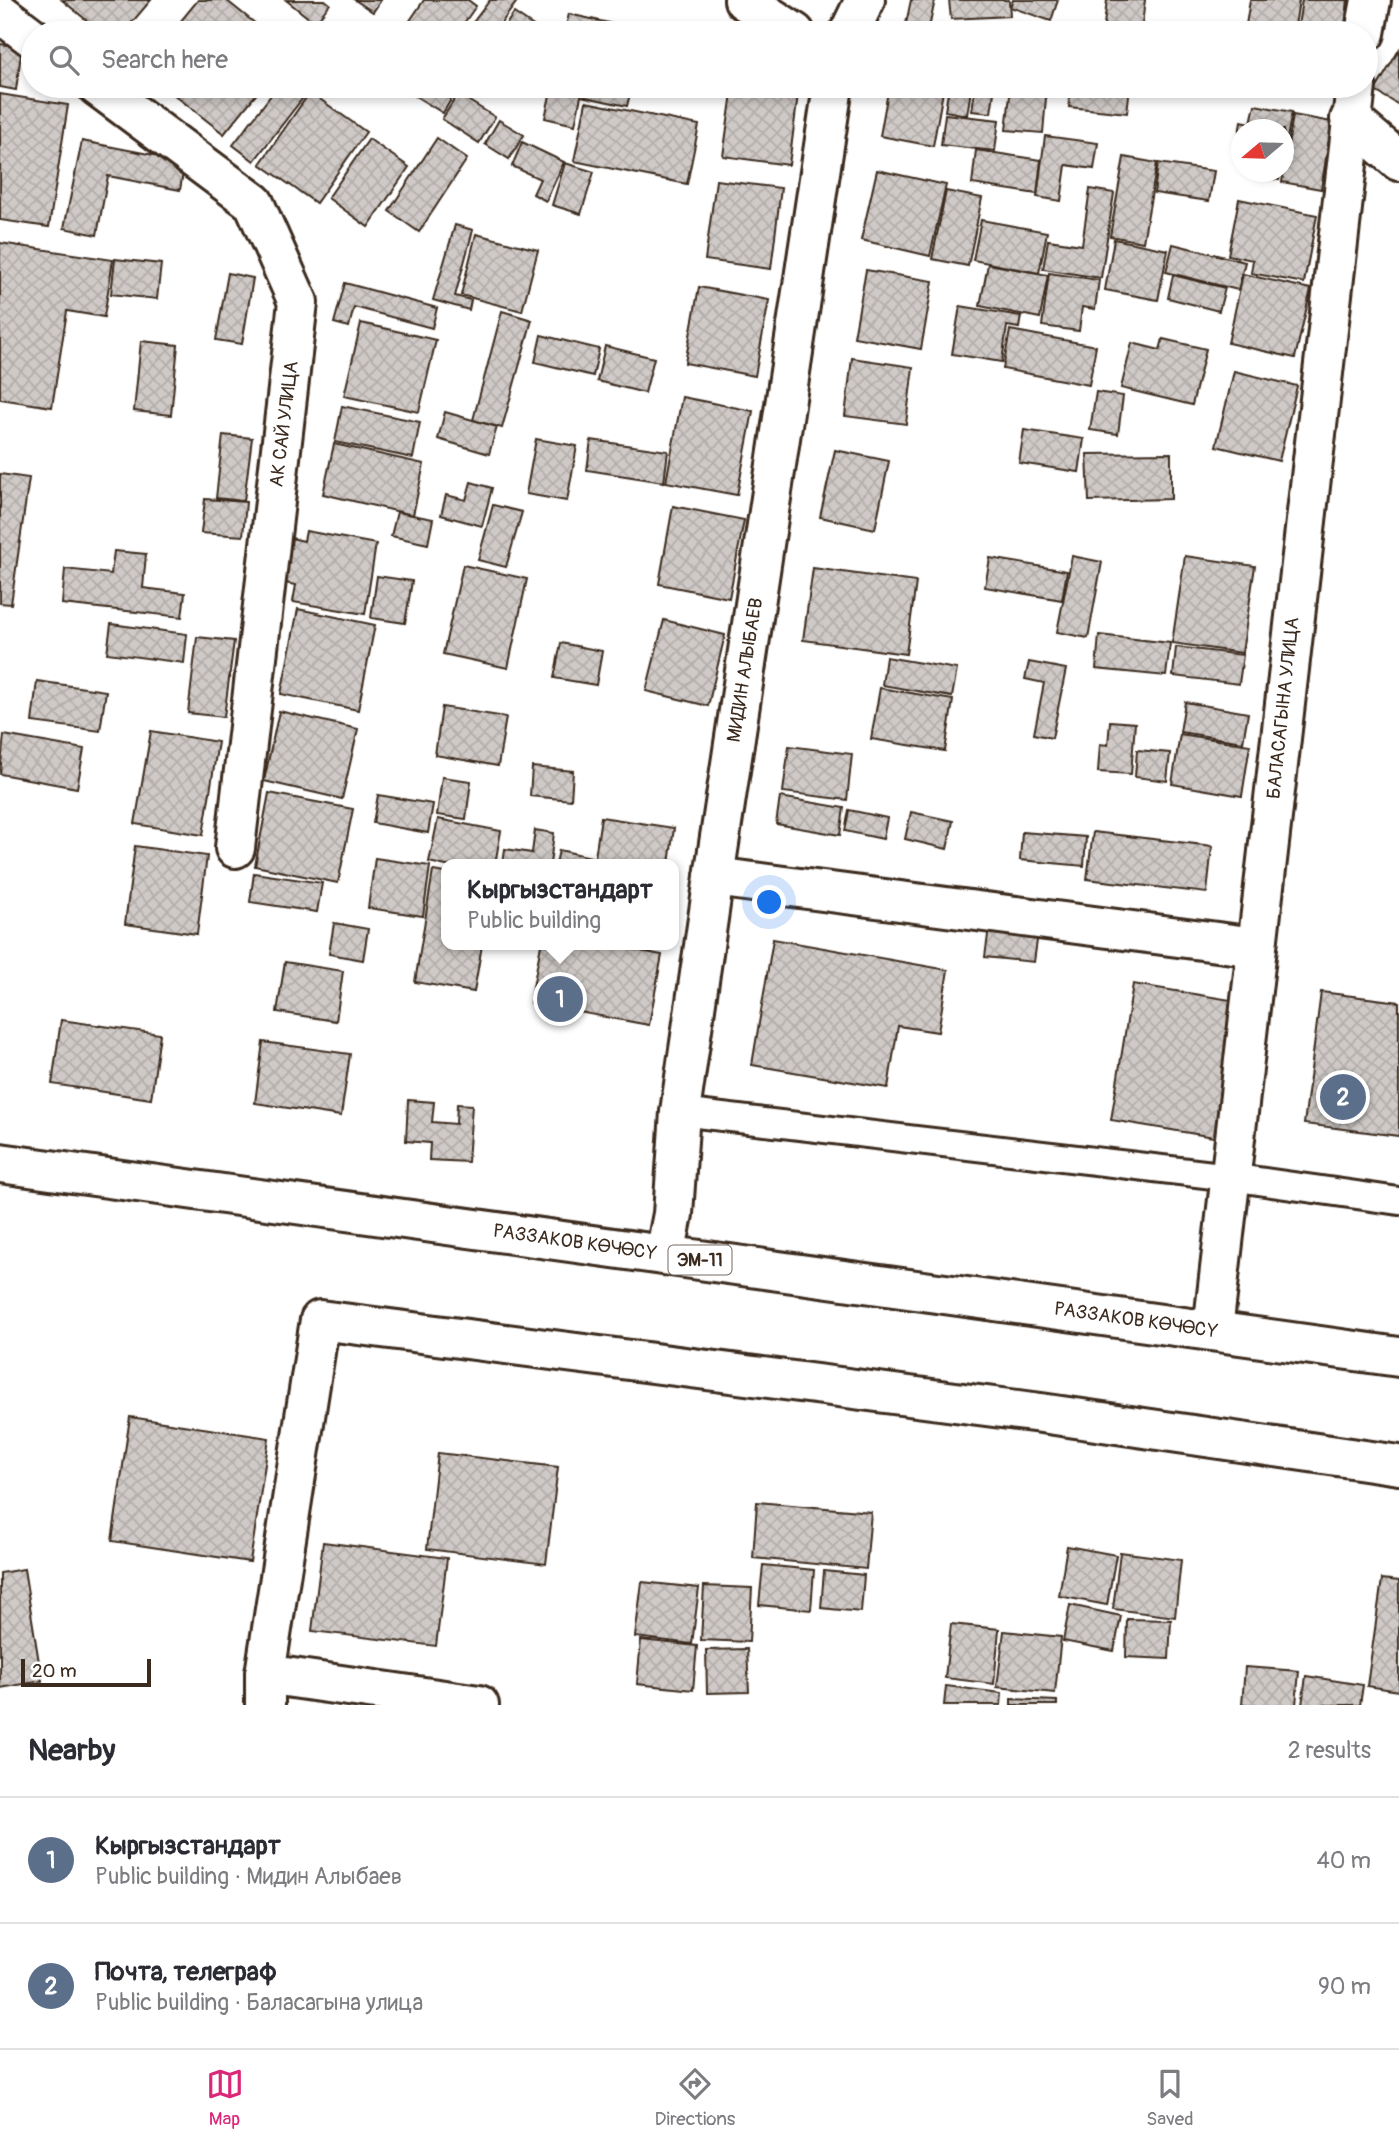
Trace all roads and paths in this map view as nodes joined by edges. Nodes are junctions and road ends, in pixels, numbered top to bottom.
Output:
1 (744, 0) edge
2 (864, 0) edge
3 (1371, 0) edge
4 (0, 13) edge
5 (776, 21) edge
6 (854, 21) edge
7 (1367, 21) edge
8 (21, 29) edge
9 (113, 98) edge
10 (831, 98) edge
11 (1353, 103) edge
12 (1399, 161) edge
13 (235, 848) dead end
14 (714, 877) junction
15 (1256, 947) junction
16 (680, 1112) junction
17 (0, 1163) edge
18 (1230, 1177) junction
19 (1399, 1201) edge
20 (665, 1255) junction
21 (1213, 1330) junction
22 (1399, 1357) edge
23 (1399, 1465) edge
24 (265, 1690) edge
25 (479, 1705) edge

1 - 5 main road
2 - 6 main road
3 - 7 main road
4 - 8 main road
9 - 13 main road, АК САЙ УЛИЦА
10 - 14 main road, МИДИН АЛЫБАЕВ
11 - 12 main road
11 - 15 main road, БАЛАСАГЫНА УЛИЦА
14 - 15 main road
14 - 16 main road, МИДИН АЛЫБАЕВ
15 - 18 main road, БАЛАСАГЫНА УЛИЦА
16 - 18 lane
16 - 20 main road, МИДИН АЛЫБАЕВ
17 - 20 main road, РАЗЗАКОВ КӨЧӨСҮ / ЭМ-11
18 - 19 lane
18 - 21 main road, БАЛАСАГЫНА УЛИЦА
20 - 21 main road, РАЗЗАКОВ КӨЧӨСҮ / ЭМ-11
21 - 22 main road, РАЗЗАКОВ КӨЧӨСҮ / ЭМ-11
23 - 24 main road
24 - 25 main road

